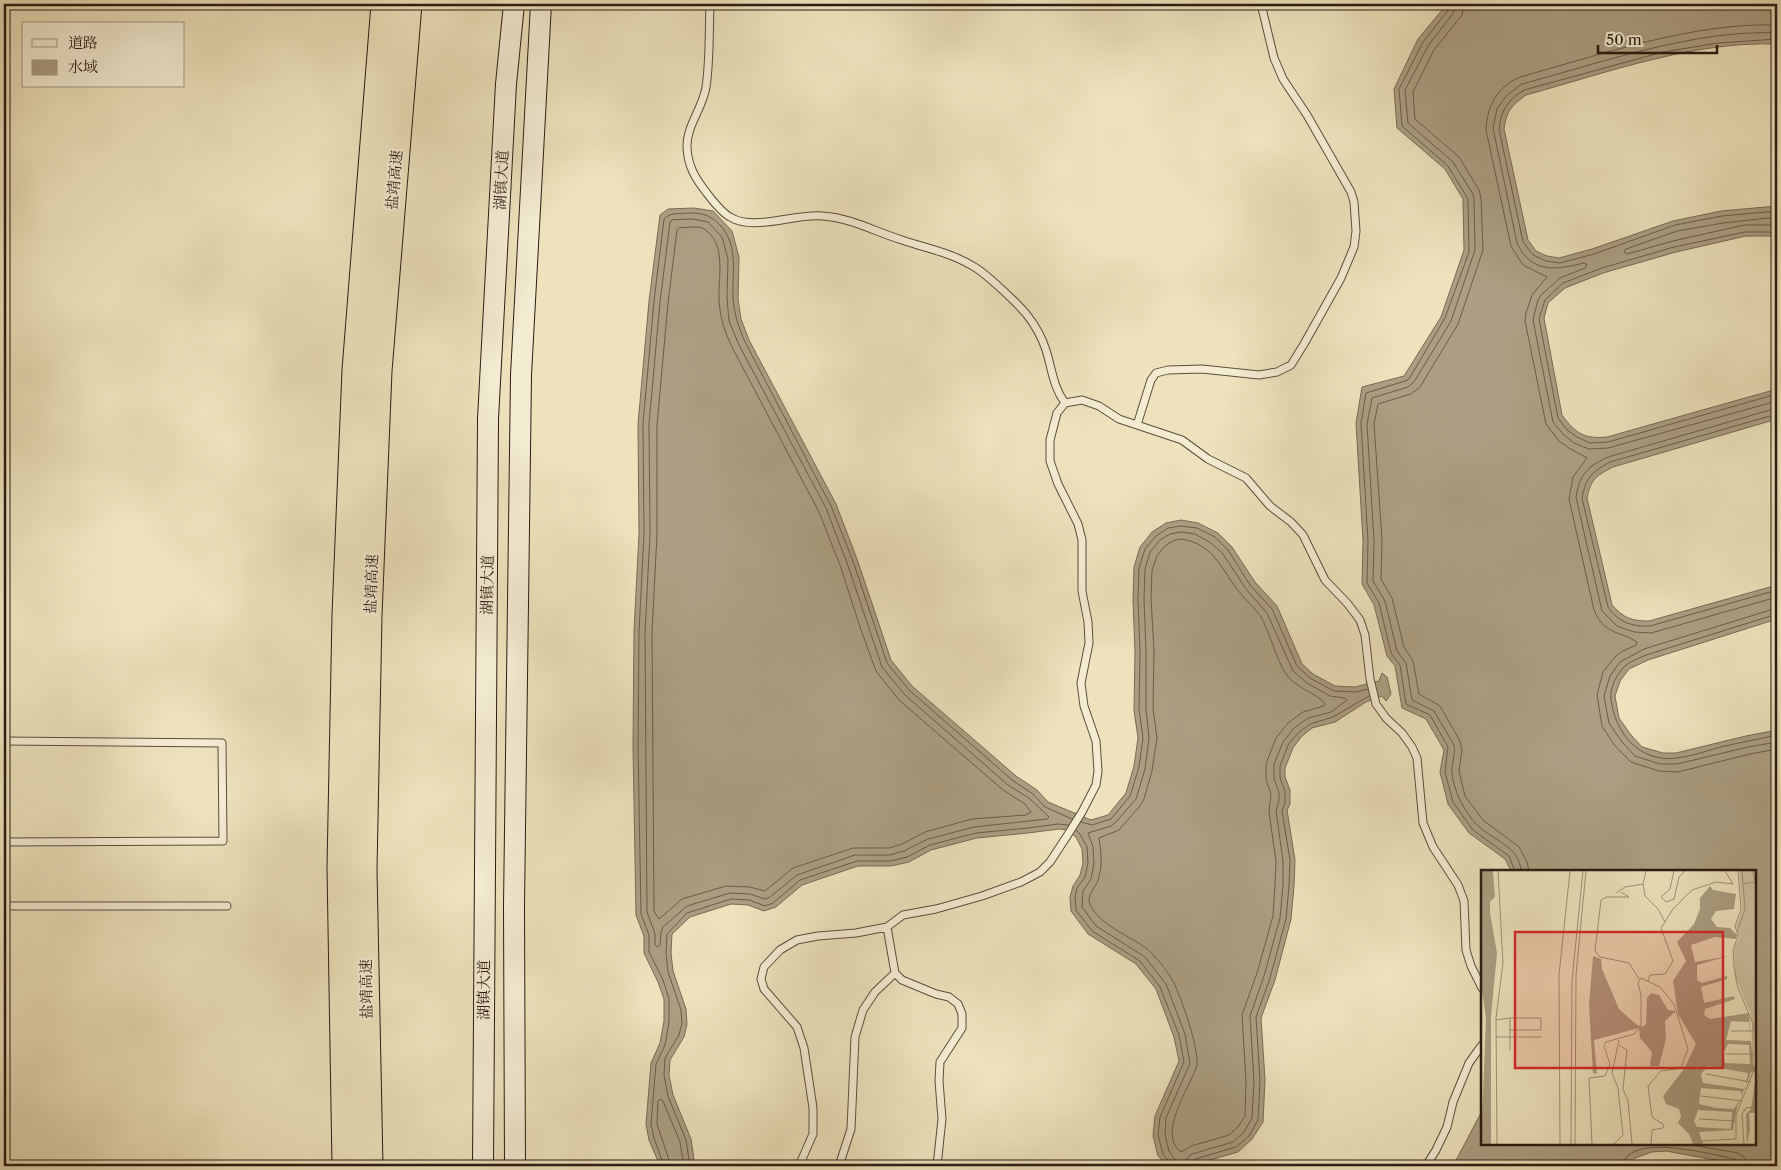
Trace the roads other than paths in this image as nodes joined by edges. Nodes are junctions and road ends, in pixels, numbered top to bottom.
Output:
1 (384, 4) edge
2 (409, 4) edge
3 (514, 4) edge
4 (541, 4) edge
5 (710, 4) edge
6 (1260, 4) edge
7 (1065, 403) junction
8 (1137, 425) junction
9 (4, 741) edge
10 (4, 842) edge
11 (4, 906) edge
12 (227, 906) dead end
13 (887, 927) junction
14 (895, 973) junction
15 (1481, 986) edge
16 (1481, 1046) edge
17 (345, 1166) edge
18 (370, 1166) edge
19 (483, 1166) edge
20 (515, 1166) edge
21 (799, 1166) edge
22 (839, 1166) edge
23 (937, 1166) edge
24 (1426, 1166) edge

1 - 17 highway, 盐靖高速
2 - 18 highway, 盐靖高速
3 - 19 main road, 湖镇大道
4 - 20 main road, 湖镇大道
5 - 7 lane
6 - 8 lane
7 - 8 lane
7 - 13 lane
8 - 15 lane
9 - 10 lane
11 - 12 lane
13 - 14 lane
13 - 21 lane
14 - 22 lane
14 - 23 lane
16 - 24 lane

